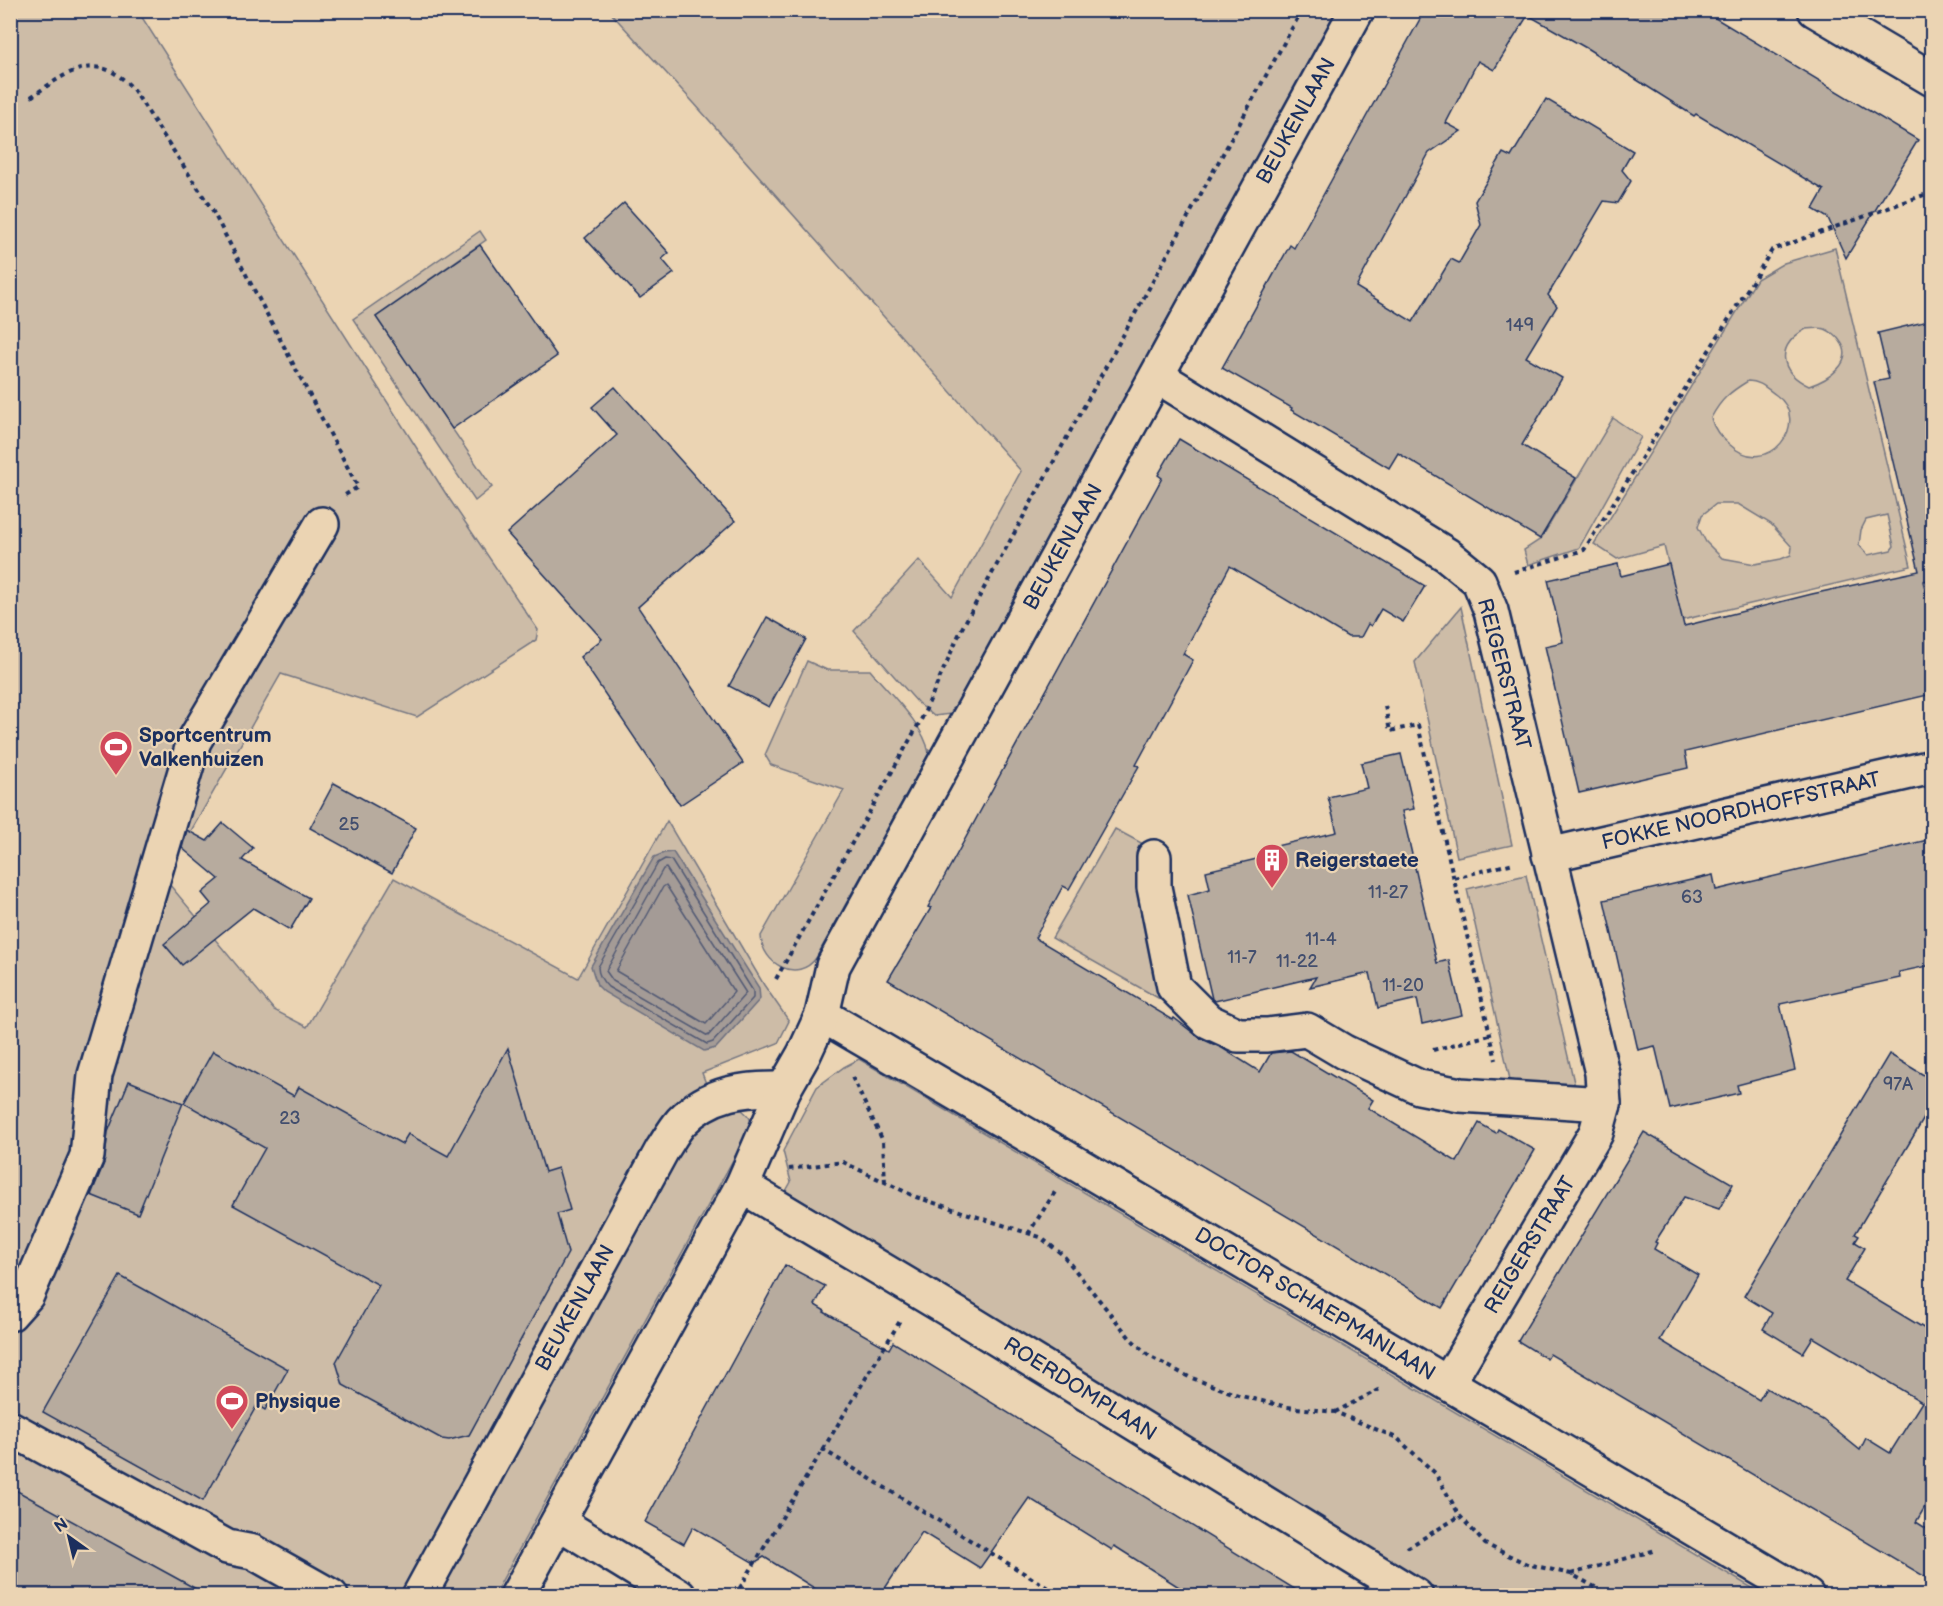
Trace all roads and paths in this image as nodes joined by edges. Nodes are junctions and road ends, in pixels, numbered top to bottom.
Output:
1 (1302, 10) edge
2 (1357, 10) edge
3 (1815, 10) edge
4 (1932, 79) edge
5 (31, 97) dead end
6 (1932, 192) edge
7 (1157, 376) junction
8 (322, 524) joint
9 (1479, 581) junction
10 (1385, 706) dead end
11 (1932, 767) edge
12 (1549, 855) junction
13 (1154, 857) dead end
14 (1454, 878) junction
15 (776, 979) dead end
16 (822, 1015) junction
17 (847, 1067) dead end
18 (784, 1089) junction
19 (1505, 1097) junction
20 (1604, 1104) junction
21 (1075, 1162) junction
22 (745, 1180) junction
23 (885, 1183) junction
24 (1028, 1234) junction
25 (919, 1292) junction
26 (10, 1314) edge
27 (1435, 1375) junction
28 (1335, 1412) junction
29 (10, 1428) edge
30 (822, 1449) junction
31 (1460, 1516) junction
32 (558, 1522) junction
33 (1697, 1530) junction
34 (1373, 1569) junction
35 (1570, 1574) junction
36 (331, 1596) edge
37 (418, 1596) edge
38 (517, 1596) edge
39 (679, 1596) edge
40 (735, 1596) edge
41 (1061, 1596) edge
42 (1416, 1596) edge
43 (1616, 1596) edge
44 (1807, 1596) edge

1 - 15 path
2 - 7 street, BEUKENLAAN
3 - 4 street
5 - 8 path
6 - 9 path
7 - 9 street, REIGERSTRAAT
7 - 16 street, BEUKENLAAN
8 - 26 street
9 - 12 street, REIGERSTRAAT
10 - 14 path
11 - 12 street, FOKKE NOORDHOFFSTRAAT
12 - 14 path
12 - 20 street, REIGERSTRAAT
13 - 19 street
14 - 19 path
16 - 18 street, BEUKENLAAN
16 - 21 street, DOCTOR SCHAEPMANLAAN
17 - 23 path
18 - 22 street, BEUKENLAAN
18 - 37 street, BEUKENLAAN
19 - 20 street
20 - 27 street, REIGERSTRAAT
21 - 24 path
21 - 27 street, DOCTOR SCHAEPMANLAAN
22 - 23 path
22 - 25 street, ROERDOMPLAAN
22 - 32 street, BEUKENLAAN
23 - 24 path
24 - 28 path
25 - 30 path
25 - 34 street, ROERDOMPLAAN
27 - 28 path
27 - 33 street, DOCTOR SCHAEPMANLAAN
28 - 31 path
29 - 36 street
30 - 40 path
30 - 41 path
31 - 34 path
31 - 35 path
32 - 38 street, BEUKENLAAN
32 - 39 street
33 - 35 path
33 - 44 street, DOCTOR SCHAEPMANLAAN
34 - 42 street, ROERDOMPLAAN
35 - 43 path

